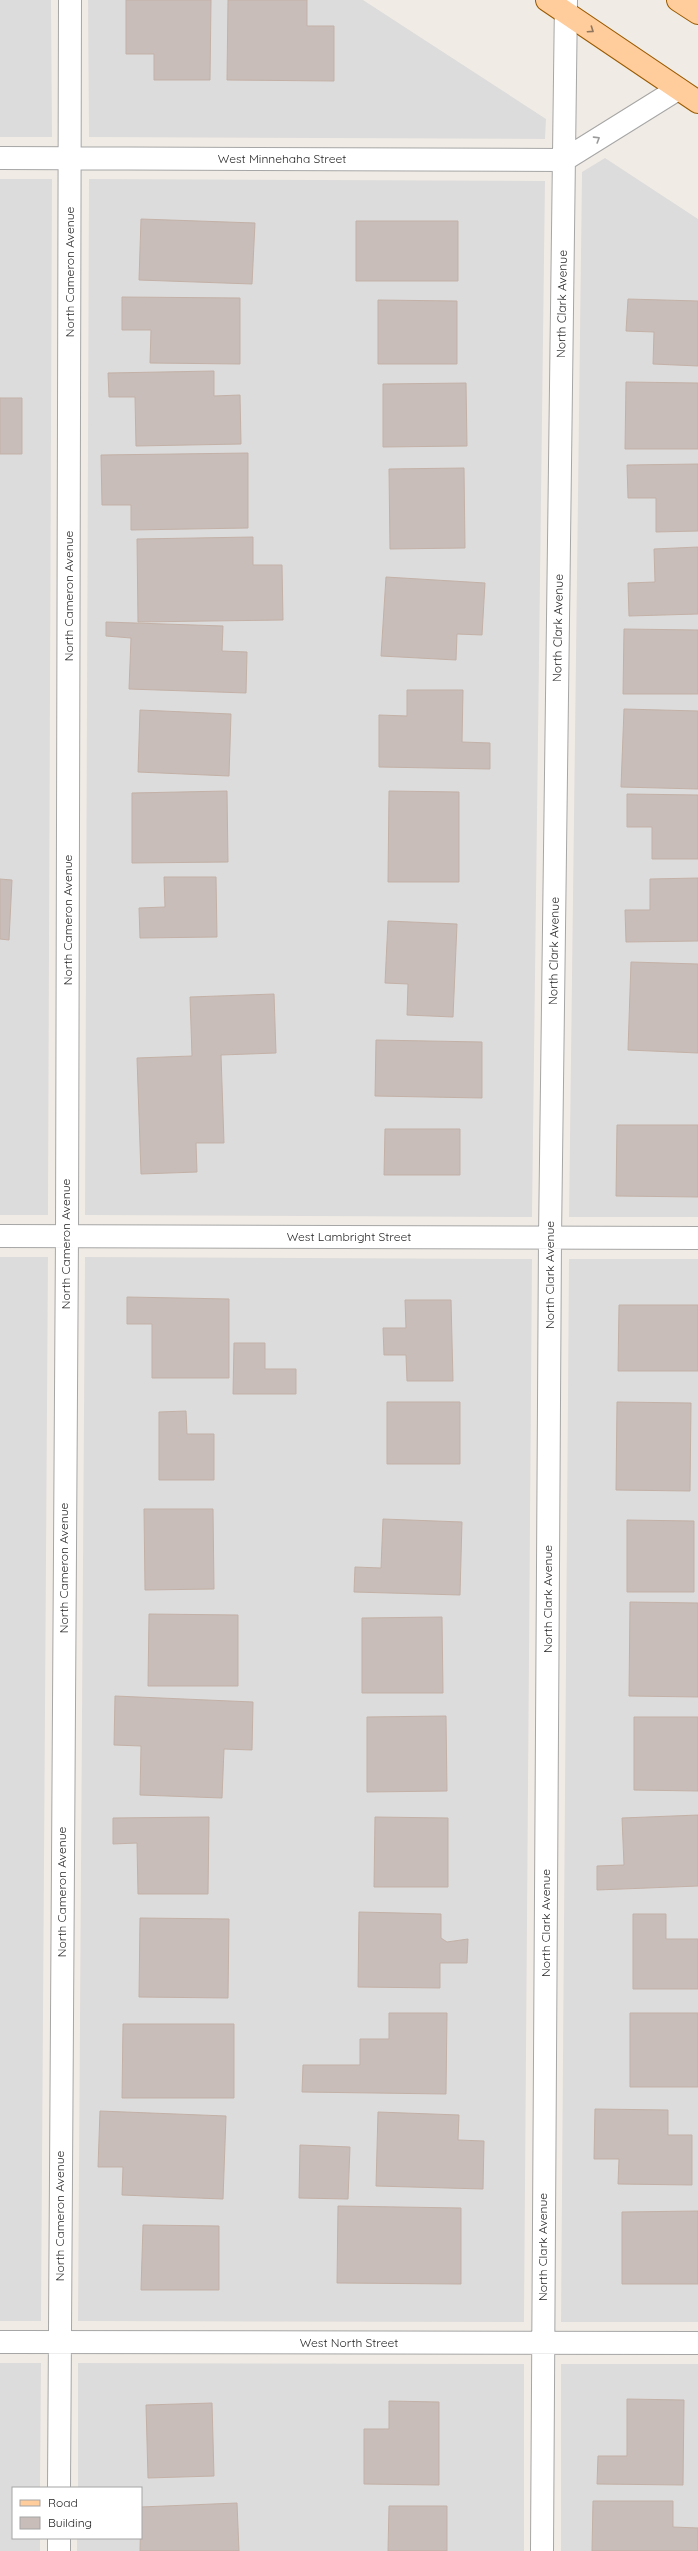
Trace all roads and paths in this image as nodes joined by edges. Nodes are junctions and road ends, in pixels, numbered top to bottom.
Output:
1 (70, 0) edge
2 (547, 0) edge
3 (678, 0) edge
4 (566, 6) edge
5 (698, 13) edge
6 (678, 89) junction
7 (698, 102) edge
8 (0, 158) edge
9 (70, 158) junction
10 (564, 160) junction
11 (0, 1236) edge
12 (67, 1236) junction
13 (550, 1238) junction
14 (698, 1238) edge
15 (0, 2342) edge
16 (59, 2342) junction
17 (543, 2343) junction
18 (698, 2343) edge
19 (59, 2487) edge
20 (59, 2539) edge
21 (59, 2551) edge
22 (542, 2551) edge

1 - 9 street, North Cameron Avenue
2 - 4 main road
3 - 5 main road
4 -> 6 main road
4 - 10 street, North Clark Avenue
6 - 7 main road
10 -> 6 street
8 - 9 street, West Minnehaha Street
9 - 10 street, West Minnehaha Street
9 - 12 street, North Cameron Avenue
10 - 13 street, North Clark Avenue
11 - 12 street, West Lambright Street
12 - 13 street, West Lambright Street
12 - 16 street, North Cameron Avenue
13 - 14 street, West Lambright Street
13 - 17 street, North Clark Avenue
15 - 16 street, West North Street
16 - 17 street, West North Street
16 - 19 street, North Cameron Avenue
17 - 18 street, West North Street
17 - 22 street, North Clark Avenue
20 - 21 street

